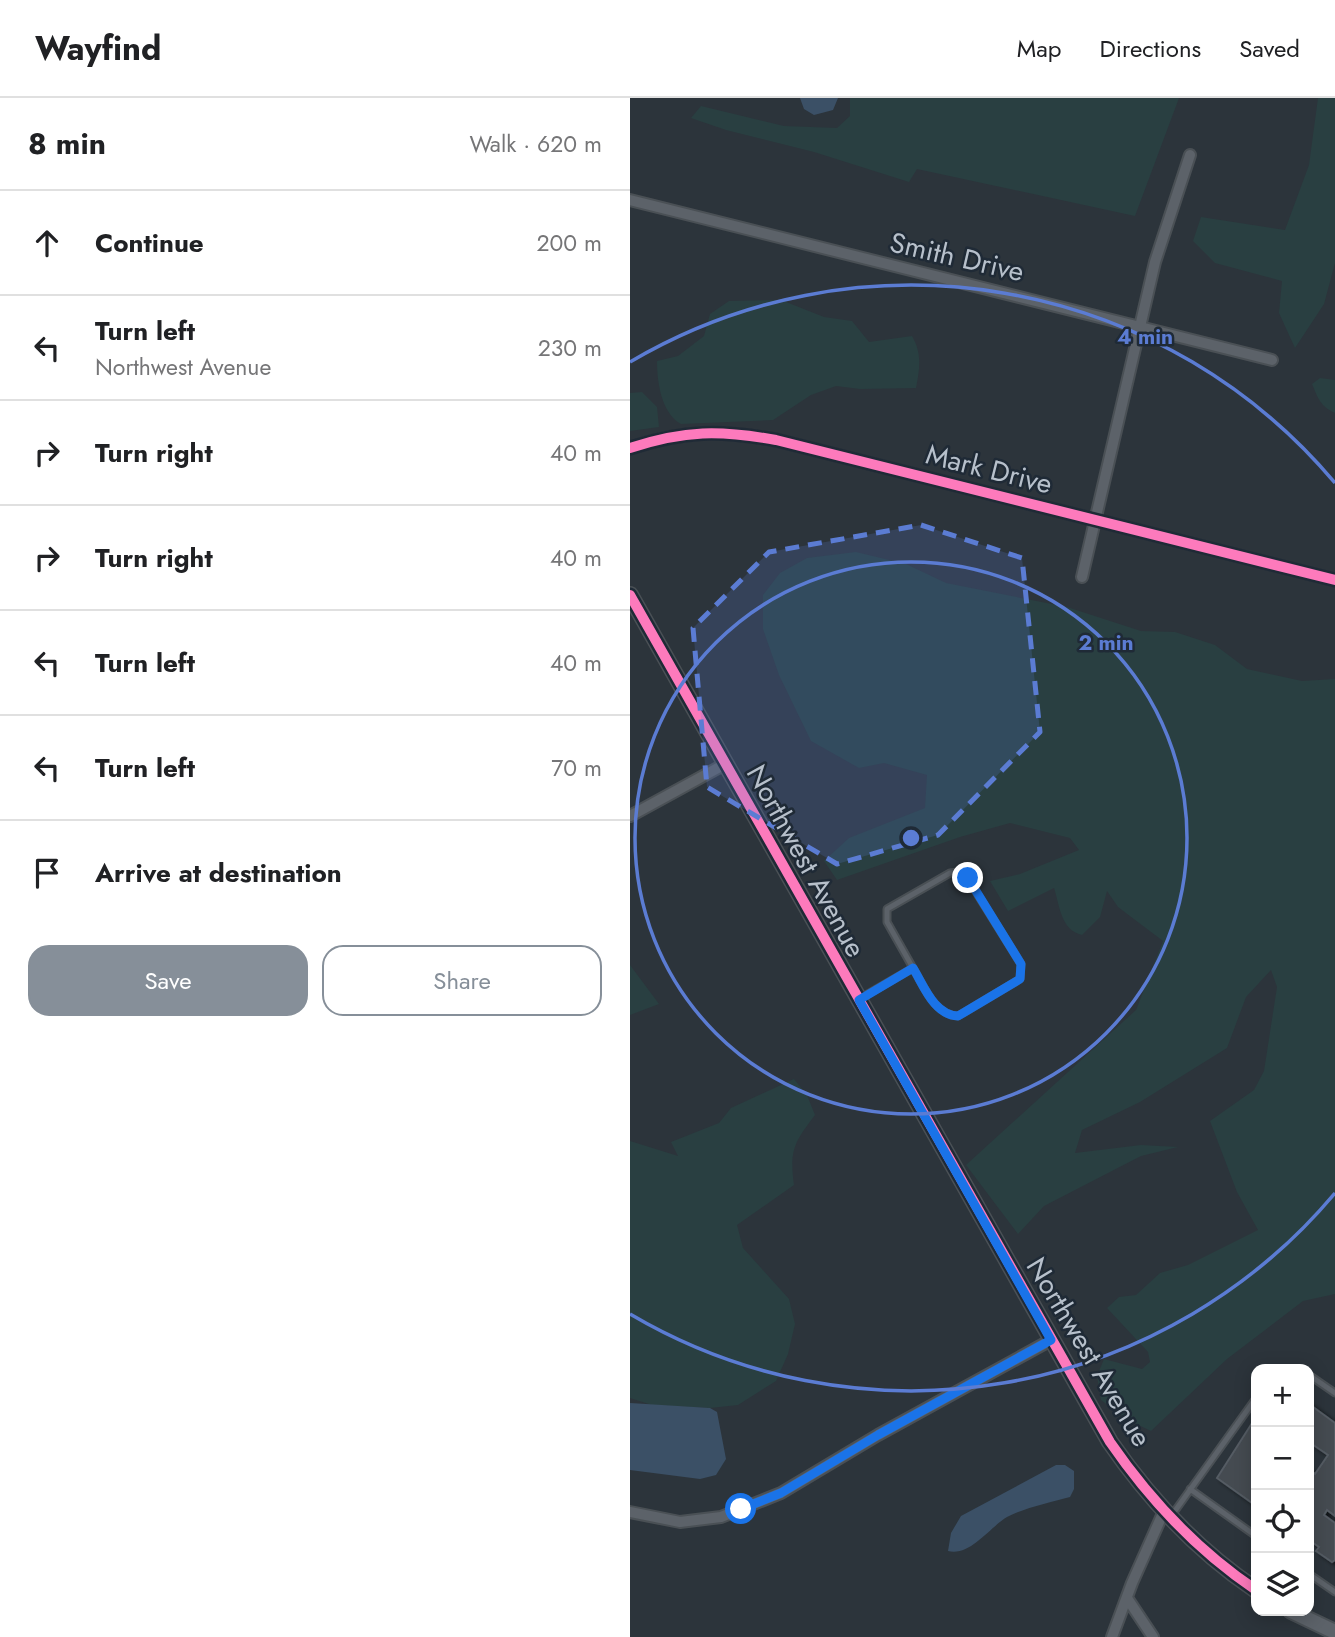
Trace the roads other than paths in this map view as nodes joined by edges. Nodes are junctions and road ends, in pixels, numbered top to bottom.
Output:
1 (1190, 155) dead end
2 (630, 200) edge
3 (1140, 327) junction
4 (1272, 360) dead end
5 (630, 449) edge
6 (1095, 519) junction
7 (1082, 577) dead end
8 (1335, 580) edge
9 (630, 595) edge
10 (725, 764) junction
11 (630, 816) edge
12 (913, 968) junction
13 (859, 1000) junction
14 (1051, 1340) junction
15 (1314, 1378) edge
16 (1335, 1393) edge
17 (1251, 1405) edge
18 (1190, 1489) junction
19 (630, 1511) edge
20 (1167, 1514) junction
21 (1251, 1534) edge
22 (1314, 1577) edge
23 (1251, 1584) edge
24 (1335, 1592) edge
25 (1127, 1598) junction
26 (1302, 1616) edge
27 (1335, 1632) edge
28 (1112, 1637) edge
29 (1153, 1637) edge

1 - 3 street
2 - 3 street, Smith Drive
3 - 4 street, Smith Drive
3 - 6 street
5 - 6 street, Mark Drive
6 - 7 street
6 - 8 street, Mark Drive
9 - 10 street, Northwest Avenue
10 - 11 street
10 - 13 street, Northwest Avenue
12 - 12 lane
12 - 13 lane
13 - 14 street, Northwest Avenue
14 - 19 street
14 - 20 street, Northwest Avenue
15 - 16 lane
17 - 18 lane
18 - 20 lane
18 - 21 lane
20 - 23 street, Northwest Avenue
20 - 25 street
22 - 24 lane
25 - 28 street
25 - 29 street
26 - 27 street

